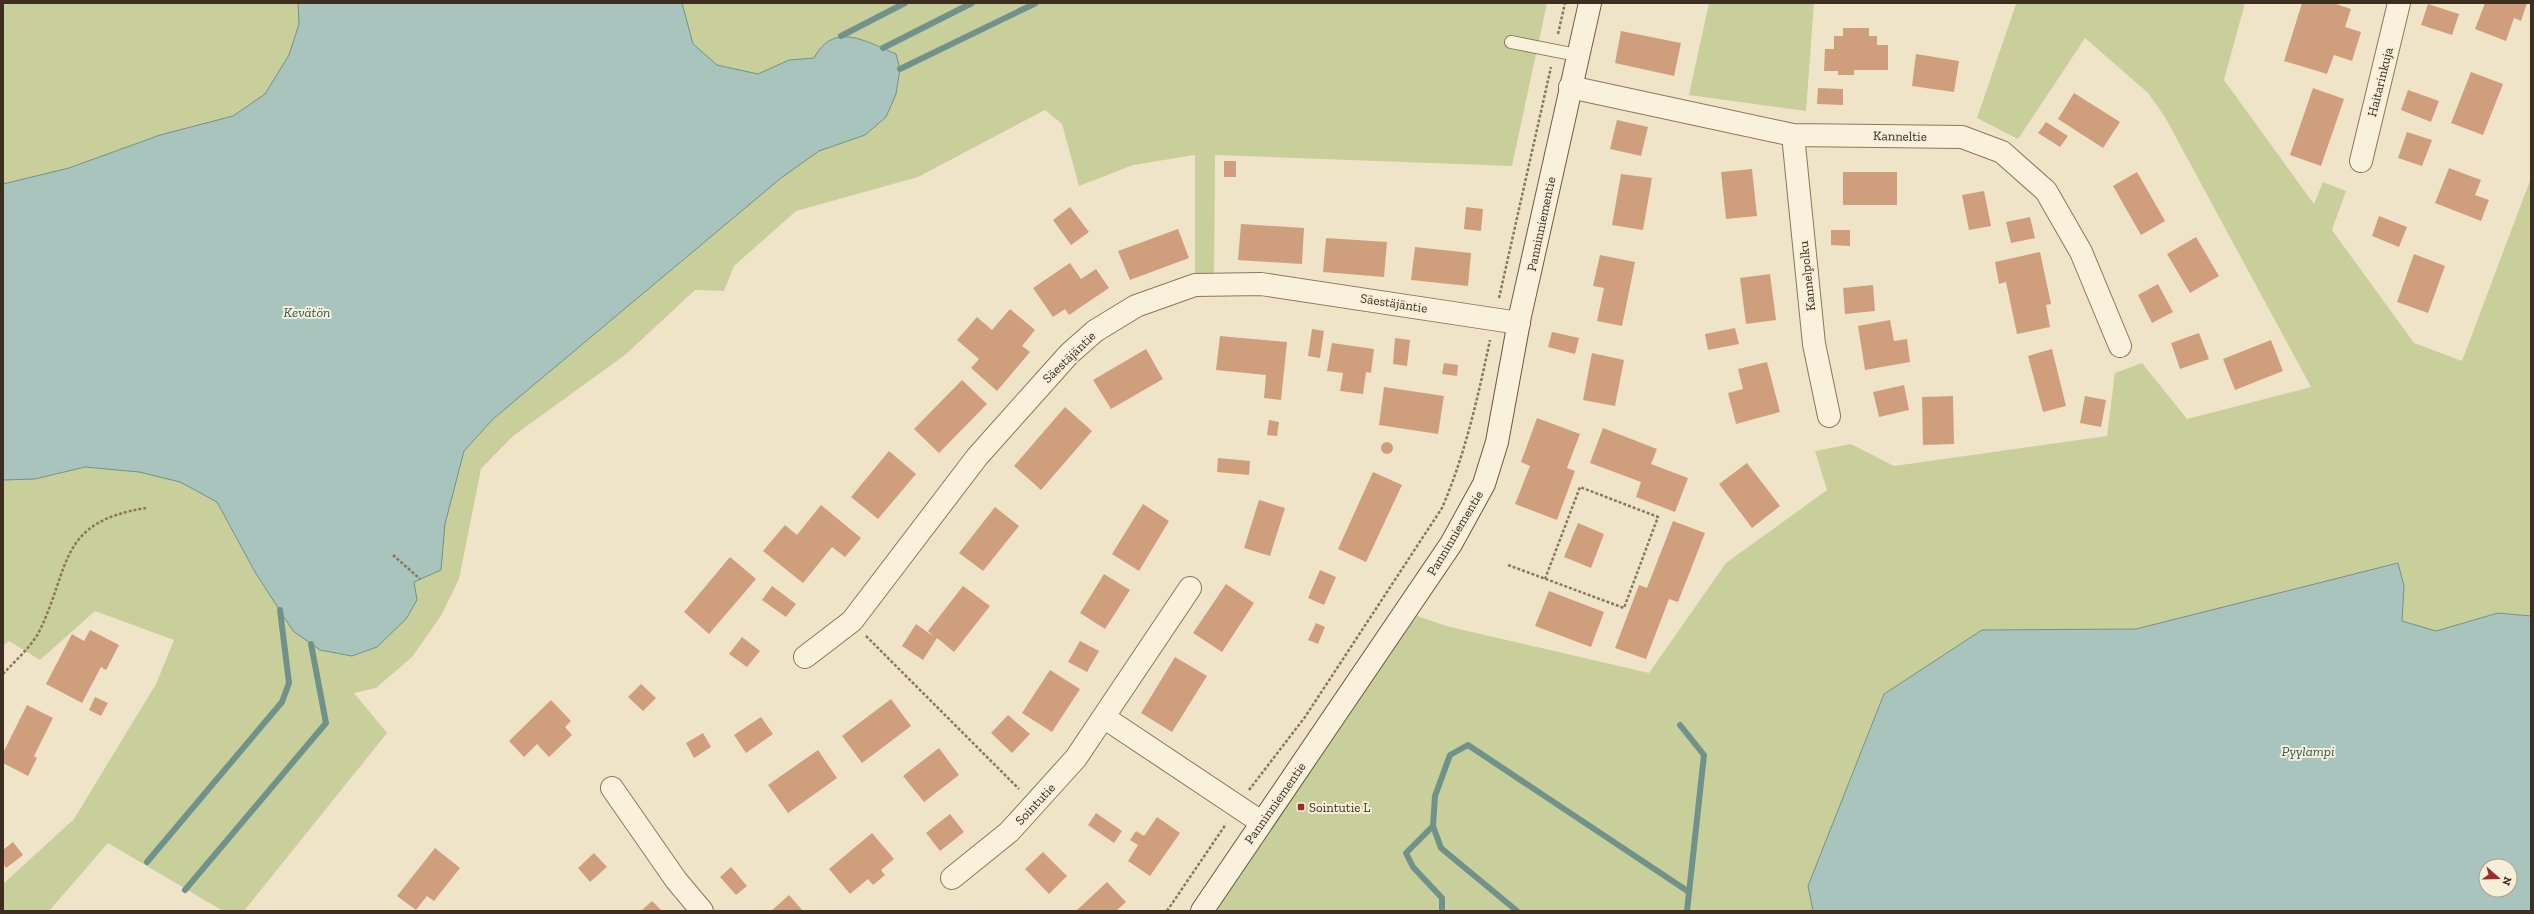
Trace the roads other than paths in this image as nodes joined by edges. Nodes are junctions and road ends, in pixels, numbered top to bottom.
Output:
1 (1590, 3) edge
2 (2399, 3) edge
3 (1511, 42) dead end
4 (1578, 55) junction
5 (1570, 87) junction
6 (1793, 134) junction
7 (2361, 161) dead end
8 (1519, 323) junction
9 (2120, 346) dead end
10 (1829, 416) dead end
11 (1190, 588) dead end
12 (805, 657) dead end
13 (1105, 718) junction
14 (612, 788) dead end
15 (1262, 822) junction
16 (952, 878) dead end
17 (702, 911) edge
18 (1202, 911) edge

1 - 4 street, Panninniementie
2 - 7 street, Haitarinkuja
3 - 4 lane
4 - 5 street, Panninniementie
5 - 6 street, Kanneltie
5 - 8 street, Panninniementie
6 - 9 street, Kanneltie
6 - 10 street, Kannelpolku
8 - 12 street, Säestäjäntie
8 - 15 street, Panninniementie
11 - 13 street, Sointutie
13 - 15 street
13 - 16 street, Sointutie
14 - 17 street
15 - 18 street, Panninniementie

